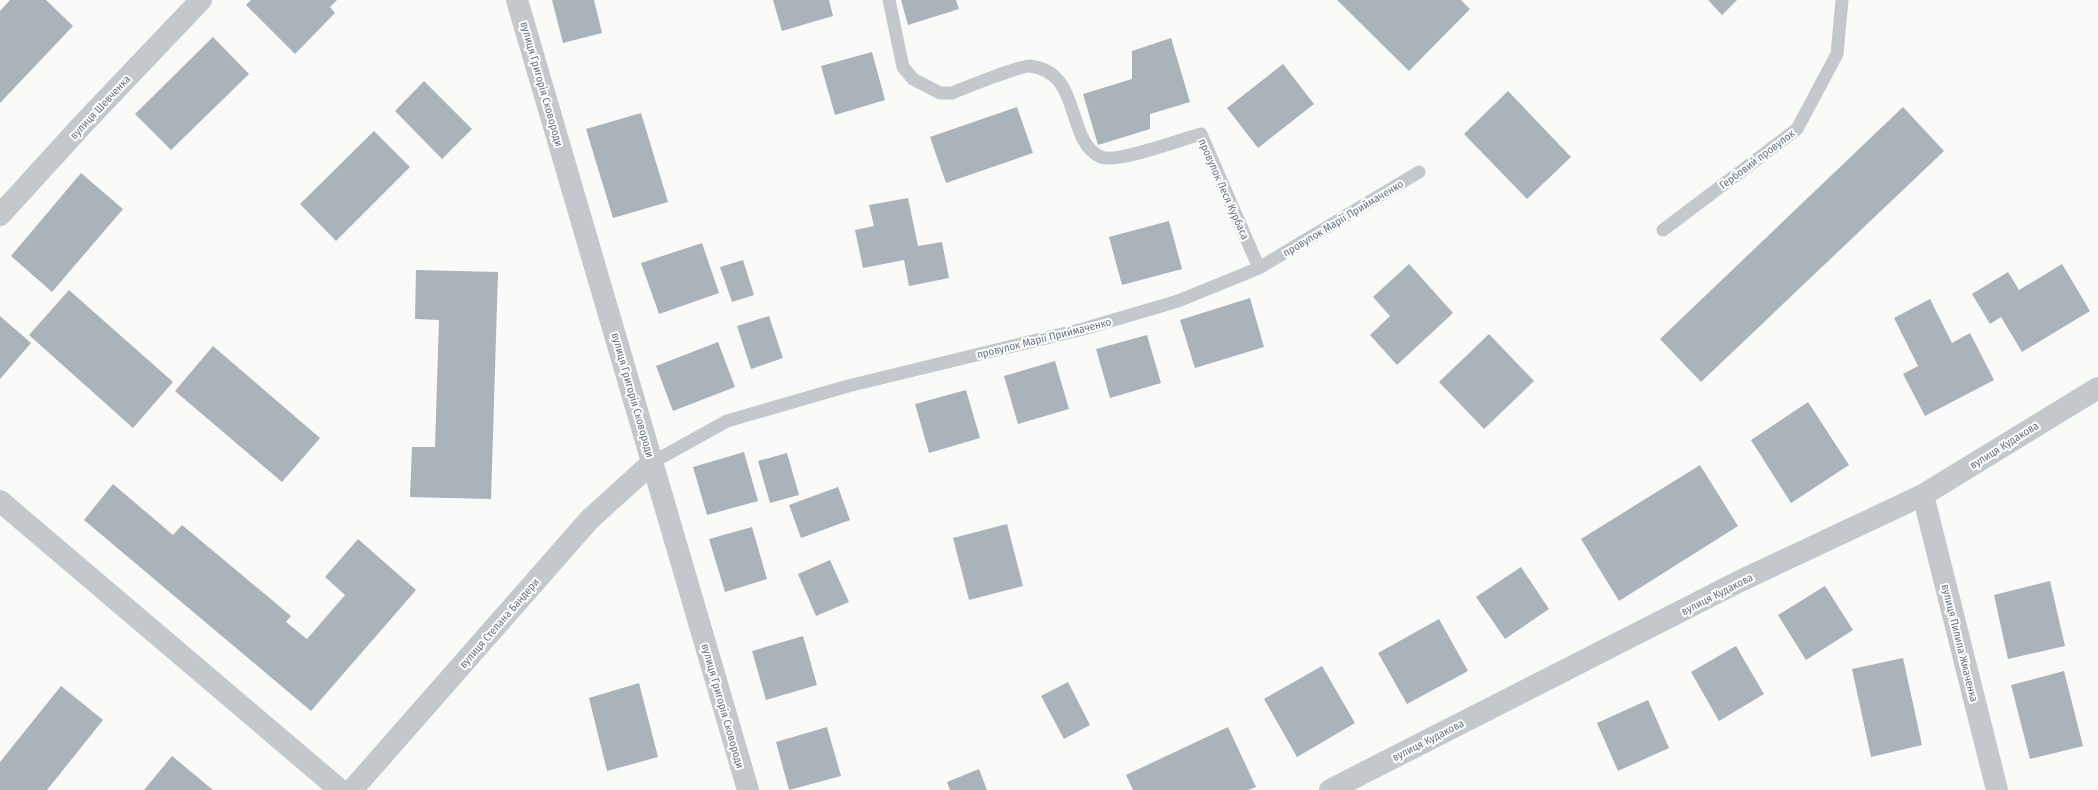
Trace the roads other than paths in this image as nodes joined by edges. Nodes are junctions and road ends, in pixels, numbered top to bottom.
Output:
1 (201, 0) edge
2 (517, 0) edge
3 (889, 0) edge
4 (1842, 0) edge
5 (1419, 172) dead end
6 (0, 215) edge
7 (1663, 230) dead end
8 (1259, 268) junction
9 (2098, 388) edge
10 (652, 462) junction
11 (1923, 495) junction
12 (0, 502) edge
13 (340, 790) edge
14 (352, 790) edge
15 (748, 790) edge
16 (1330, 790) edge
17 (1997, 790) edge

1 - 6 street, вулиця Шевченка
2 - 10 street, вулиця Григорія Сковороди
3 - 8 lane, провулок Леся Курбаса
4 - 7 lane, Гербовий провулок
5 - 8 lane, провулок Марії Приймаченко
8 - 10 lane, провулок Марії Приймаченко
9 - 11 street, вулиця Кудакова
10 - 14 street, вулиця Степана Бандери
10 - 15 street, вулиця Григорія Сковороди
11 - 16 street, вулиця Кудакова
11 - 17 street, вулиця Пилипа Жмаченка
12 - 13 street

